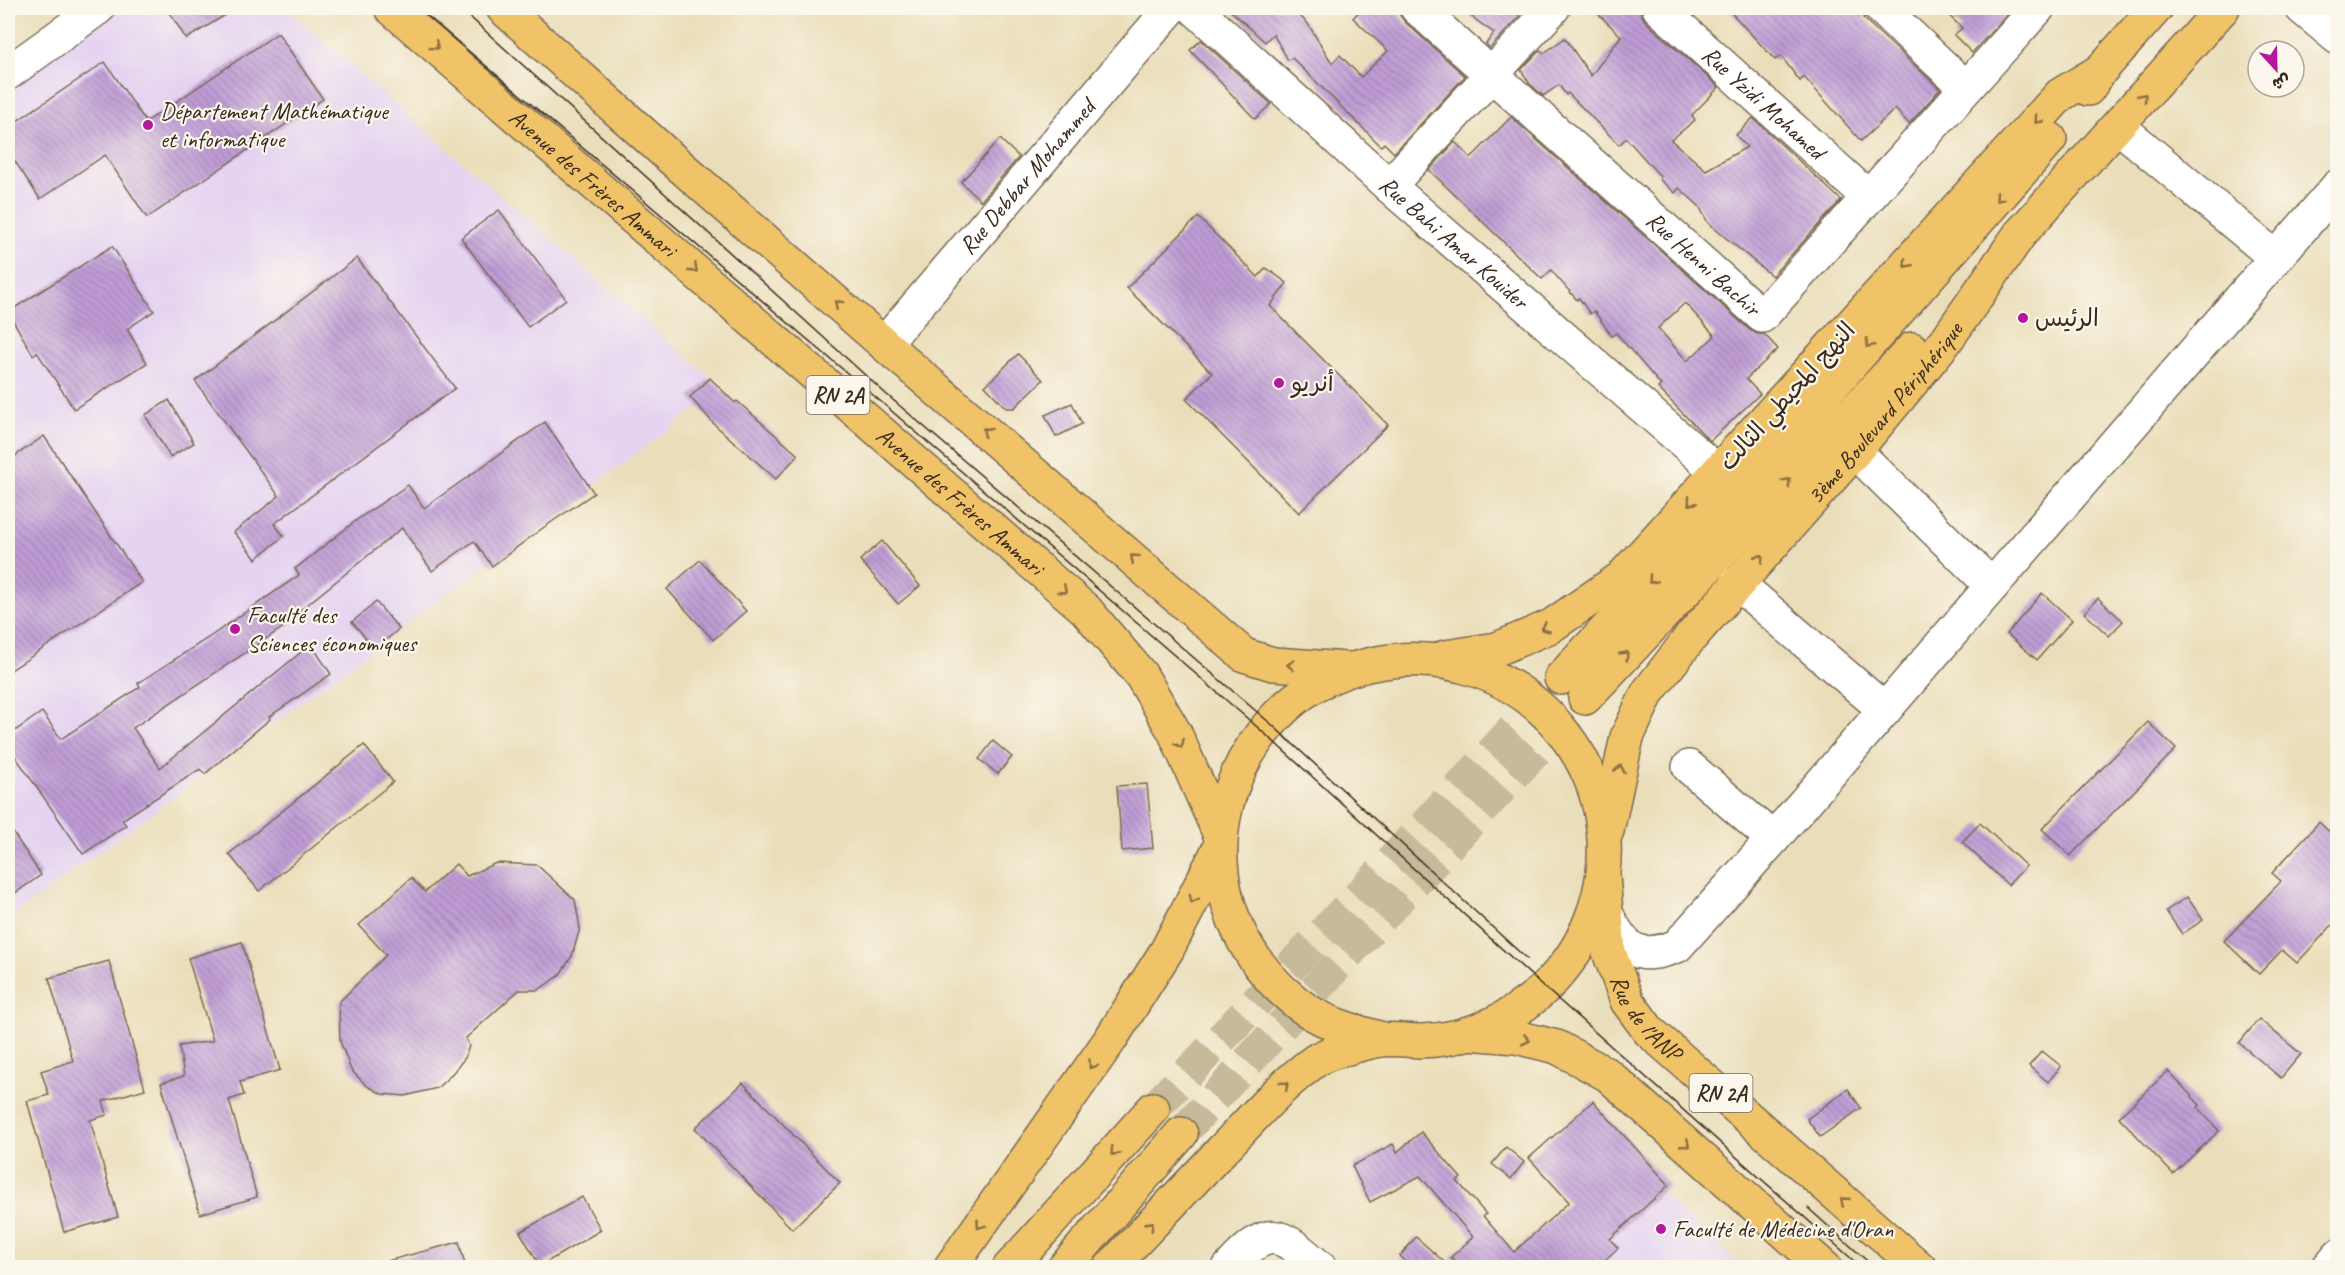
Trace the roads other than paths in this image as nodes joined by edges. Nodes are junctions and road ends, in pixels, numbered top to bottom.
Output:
1 (98, 8) edge
2 (391, 8) edge
3 (503, 8) edge
4 (1171, 8) edge
5 (1194, 8) edge
6 (1417, 8) edge
7 (1553, 8) edge
8 (1659, 8) edge
9 (1881, 8) edge
10 (2038, 8) edge
11 (2156, 8) edge
12 (2223, 8) edge
13 (2302, 8) edge
14 (2337, 38) edge
15 (2100, 71) junction
16 (8, 73) edge
17 (1492, 74) junction
18 (1966, 88) junction
19 (2118, 126) junction
20 (1389, 186) junction
21 (2337, 186) edge
22 (1868, 197) junction
23 (2020, 234) junction
24 (2276, 258) junction
25 (884, 344) junction
26 (1855, 451) junction
27 (1718, 472) junction
28 (1737, 583) junction
29 (1992, 586) junction
30 (1434, 659) junction
31 (1349, 669) junction
32 (1885, 710) junction
33 (1689, 766) dead end
34 (1773, 839) junction
35 (1220, 841) junction
36 (1604, 860) junction
37 (1606, 913) junction
38 (1467, 1033) junction
39 (1383, 1040) junction
40 (1153, 1109) tunnel mouth
41 (1181, 1134) tunnel mouth
42 (2337, 1257) edge
43 (950, 1268) edge
44 (1009, 1268) edge
45 (1064, 1268) edge
46 (1110, 1268) edge
47 (1229, 1268) edge
48 (1320, 1268) edge
49 (1825, 1268) edge
50 (1920, 1268) edge
51 (2328, 1268) edge

1 - 16 street
2 -> 35 main road, Avenue des Frères Ammari / RN 2A
25 -> 3 main road, RN 2A
4 - 25 street, Rue Debbar Mohammed
5 - 20 street, Rue Bahi Amar Kouider
6 - 17 street, Rue Henni Bachir
7 - 17 street
8 - 22 street, Rue Yzidi Mohamed
9 - 18 street
10 - 18 street, Rue Henni Bachir
11 - 15 main road
19 -> 12 main road, 3ème Boulevard Périphérique
13 - 14 street
15 -> 23 main road
15 -> 27 main road, النهج المحيطي الثالث
17 - 20 street
17 - 22 street, Rue Henni Bachir
18 - 22 street, Rue Henni Bachir
19 - 23 main road, 3ème Boulevard Périphérique
19 - 24 street
20 - 27 street, Rue Bahi Amar Kouider
21 - 24 street
23 - 26 main road, 3ème Boulevard Périphérique
24 - 29 street
31 -> 25 main road, RN 2A
28 -> 26 main road, 3ème Boulevard Périphérique
26 - 29 street
27 -> 30 main road, النهج المحيطي الثالث
28 - 32 street
36 -> 28 main road, 3ème Boulevard Périphérique
29 - 32 street
30 - 31 main road
30 - 36 main road
31 - 35 main road
32 - 34 street
33 - 34 street
34 - 37 street
35 - 39 main road
35 -> 43 main road
36 - 37 main road, Rue de l'ANP / RN 2A
36 - 38 main road, 3ème Boulevard Périphérique
50 -> 37 main road, Rue de l'ANP / RN 2A
38 - 39 main road
38 -> 49 main road, RN 2A
46 -> 39 main road
40 -> 44 main road
41 - 45 main road
42 - 51 street
47 - 48 street

